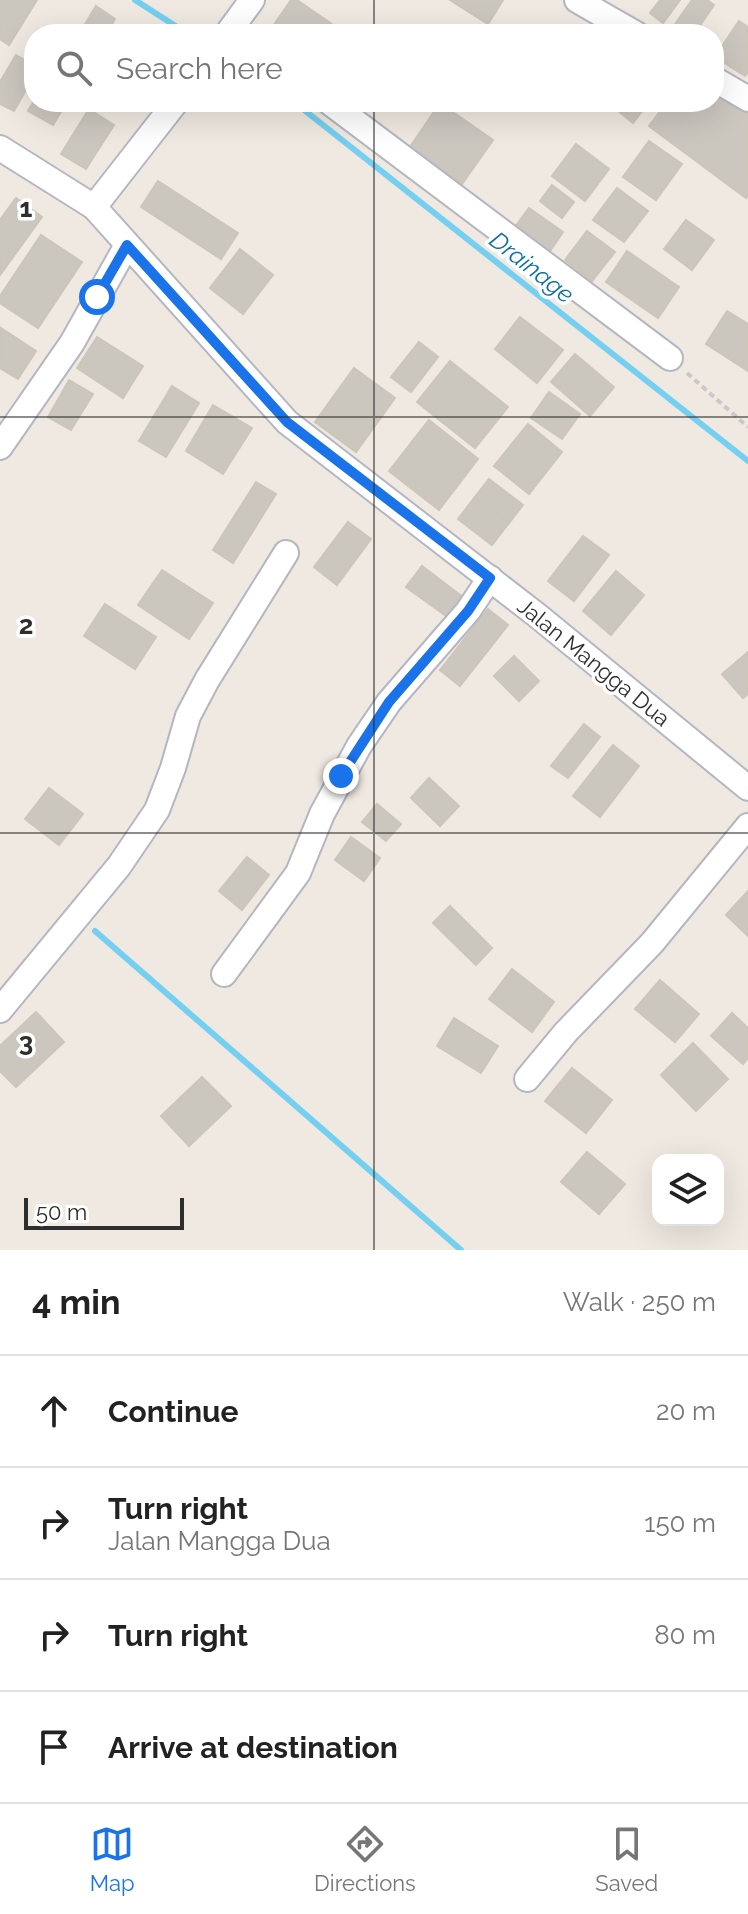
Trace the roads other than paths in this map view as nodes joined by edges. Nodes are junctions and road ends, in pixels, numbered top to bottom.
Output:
1 (252, 0) edge
2 (577, 0) edge
3 (238, 24) edge
4 (619, 24) edge
5 (724, 85) edge
6 (748, 99) edge
7 (168, 112) edge
8 (342, 112) edge
9 (0, 148) edge
10 (94, 207) junction
11 (127, 245) junction
12 (670, 358) road end
13 (0, 447) edge
14 (286, 553) dead end
15 (490, 578) junction
16 (748, 788) edge
17 (748, 826) edge
18 (224, 974) dead end
19 (0, 1010) edge
20 (527, 1079) dead end

1 - 3 street
2 - 4 street
5 - 6 street
7 - 10 street
8 - 12 street
9 - 10 street, Jalan Mangga Dua
10 - 11 street, Jalan Mangga Dua
11 - 13 street
11 - 15 street, Jalan Mangga Dua
14 - 19 street
15 - 16 street, Jalan Mangga Dua
15 - 18 street
17 - 20 street

